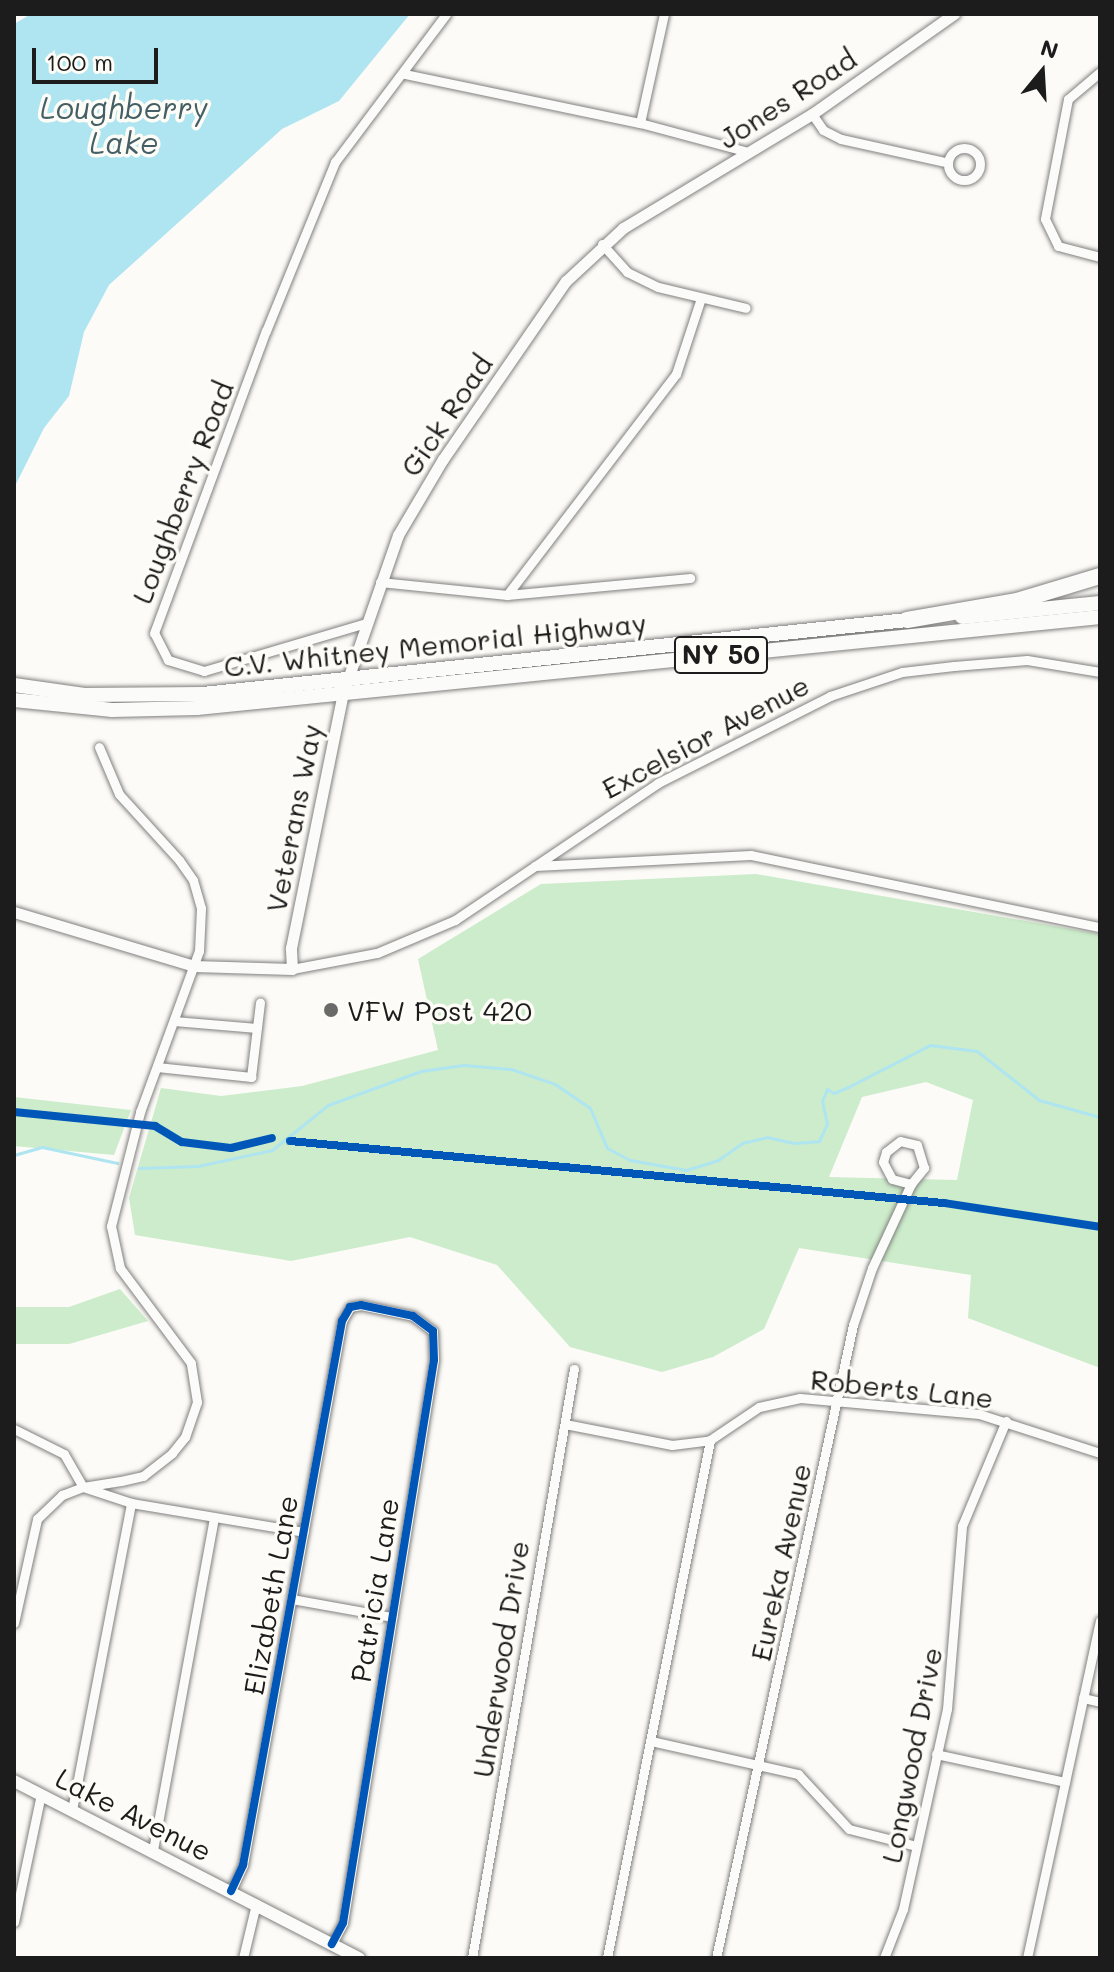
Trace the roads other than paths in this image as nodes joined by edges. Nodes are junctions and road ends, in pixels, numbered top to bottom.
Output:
1 (446, 14) edge
2 (664, 14) edge
3 (954, 14) edge
4 (1100, 72) edge
5 (405, 74) junction
6 (812, 114) junction
7 (640, 123) junction
8 (748, 152) junction
9 (945, 162) dead end
10 (642, 216) joint
11 (602, 244) junction
12 (1100, 257) edge
13 (700, 301) junction
14 (746, 308) dead end
15 (1100, 576) edge
16 (690, 578) dead end
17 (380, 582) junction
18 (507, 595) junction
19 (1100, 603) edge
20 (1100, 617) edge
21 (907, 620) junction
22 (366, 623) junction
23 (1100, 672) edge
24 (14, 685) edge
25 (346, 686) junction
26 (14, 700) edge
27 (99, 747) dead end
28 (535, 866) junction
29 (14, 912) edge
30 (1100, 927) edge
31 (194, 966) junction
32 (292, 969) junction
33 (260, 1003) dead end
34 (174, 1021) junction
35 (257, 1028) junction
36 (157, 1067) junction
37 (910, 1189) junction
38 (350, 1307) joint
39 (574, 1369) dead end
40 (836, 1404) junction
41 (1006, 1421) junction
42 (565, 1424) junction
43 (14, 1429) edge
44 (710, 1440) junction
45 (1100, 1453) edge
46 (83, 1487) junction
47 (131, 1503) junction
48 (214, 1518) junction
49 (304, 1532) junction
50 (292, 1599) junction
51 (392, 1617) junction
52 (1100, 1621) edge
53 (14, 1623) edge
54 (1083, 1698) junction
55 (1100, 1702) edge
56 (651, 1741) junction
57 (936, 1754) junction
58 (759, 1764) junction
59 (14, 1781) edge
60 (1065, 1782) junction
61 (41, 1794) junction
62 (72, 1810) junction
63 (916, 1846) junction
64 (153, 1850) junction
65 (231, 1891) junction
66 (256, 1904) junction
67 (14, 1922) edge
68 (332, 1944) junction
69 (243, 1958) edge
70 (359, 1958) edge
71 (472, 1958) edge
72 (607, 1958) edge
73 (716, 1958) edge
74 (884, 1958) edge
75 (1027, 1958) edge

1 - 5 street, Loughberry Road
2 - 7 street
3 - 6 street, Jones Road
4 - 12 street
5 - 7 street
5 - 22 street, Loughberry Road
6 - 8 street, Jones Road
6 - 9 street
7 - 8 street
8 - 10 street, Jones Road
10 - 11 street, Gick Road
11 - 13 street
11 - 17 street, Gick Road
13 - 14 street
13 - 18 street
15 - 21 highway
16 - 18 street
17 - 18 street
17 - 22 street, Gick Road
19 - 21 highway, C.V. Whitney Memorial Highway / NY 50
20 - 25 highway, C.V. Whitney Memorial Highway / NY 50
21 - 25 highway, C.V. Whitney Memorial Highway / NY 50
22 - 25 street, Gick Road
23 - 28 street, Excelsior Avenue
24 - 25 highway, C.V. Whitney Memorial Highway / NY 50
25 - 26 highway, C.V. Whitney Memorial Highway / NY 50
25 - 32 street, Veterans Way
27 - 31 street
28 - 30 street
28 - 32 street, Excelsior Avenue
29 - 31 street, Excelsior Avenue
31 - 32 street, Excelsior Avenue
31 - 34 street
33 - 35 street
34 - 35 street
34 - 36 street
35 - 36 street
36 - 46 street
37 - 37 street, Eureka Avenue
37 - 40 street, Eureka Avenue
38 - 49 street, Elizabeth Lane
38 - 51 street, Patricia Lane
39 - 42 street, Underwood Drive
40 - 41 street, Roberts Lane
40 - 44 street, Roberts Lane
40 - 58 street, Eureka Avenue
41 - 45 street, Roberts Lane
41 - 57 street, Longwood Drive
42 - 44 street, Roberts Lane
42 - 71 street, Underwood Drive
43 - 46 street
44 - 56 street
46 - 47 street
46 - 53 street
47 - 48 street
47 - 62 street
48 - 49 street
48 - 64 street
49 - 50 street, Elizabeth Lane
50 - 51 street
50 - 65 street, Elizabeth Lane
51 - 68 street, Patricia Lane
52 - 54 street
54 - 55 street
54 - 60 street
56 - 58 street
56 - 72 street
57 - 60 street
57 - 63 street, Longwood Drive
58 - 63 street
58 - 73 street, Eureka Avenue
59 - 61 main road, Lake Avenue
60 - 75 street
61 - 62 main road, Lake Avenue
61 - 67 street
62 - 64 main road, Lake Avenue
63 - 74 street, Longwood Drive
64 - 65 main road, Lake Avenue
65 - 66 main road, Lake Avenue
66 - 68 main road, Lake Avenue
66 - 69 street
68 - 70 main road, Lake Avenue

